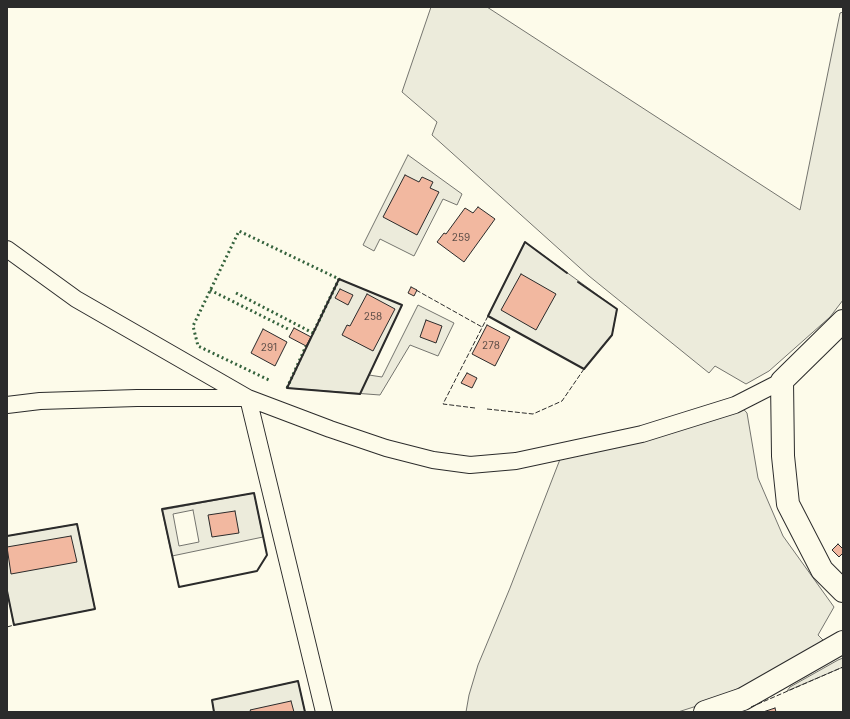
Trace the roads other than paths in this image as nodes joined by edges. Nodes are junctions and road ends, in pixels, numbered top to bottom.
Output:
1 (7, 249) edge
2 (7, 262) edge
3 (76, 299) junction
4 (842, 325) edge
5 (782, 382) junction
6 (248, 398) junction
7 (7, 405) edge
8 (843, 591) edge
9 (843, 642) edge
10 (324, 712) edge
11 (705, 712) edge

1 - 3 street
2 - 3 street
3 - 6 street
4 - 5 street
5 - 6 street
5 - 8 street
6 - 7 street
6 - 10 street
9 - 11 street

